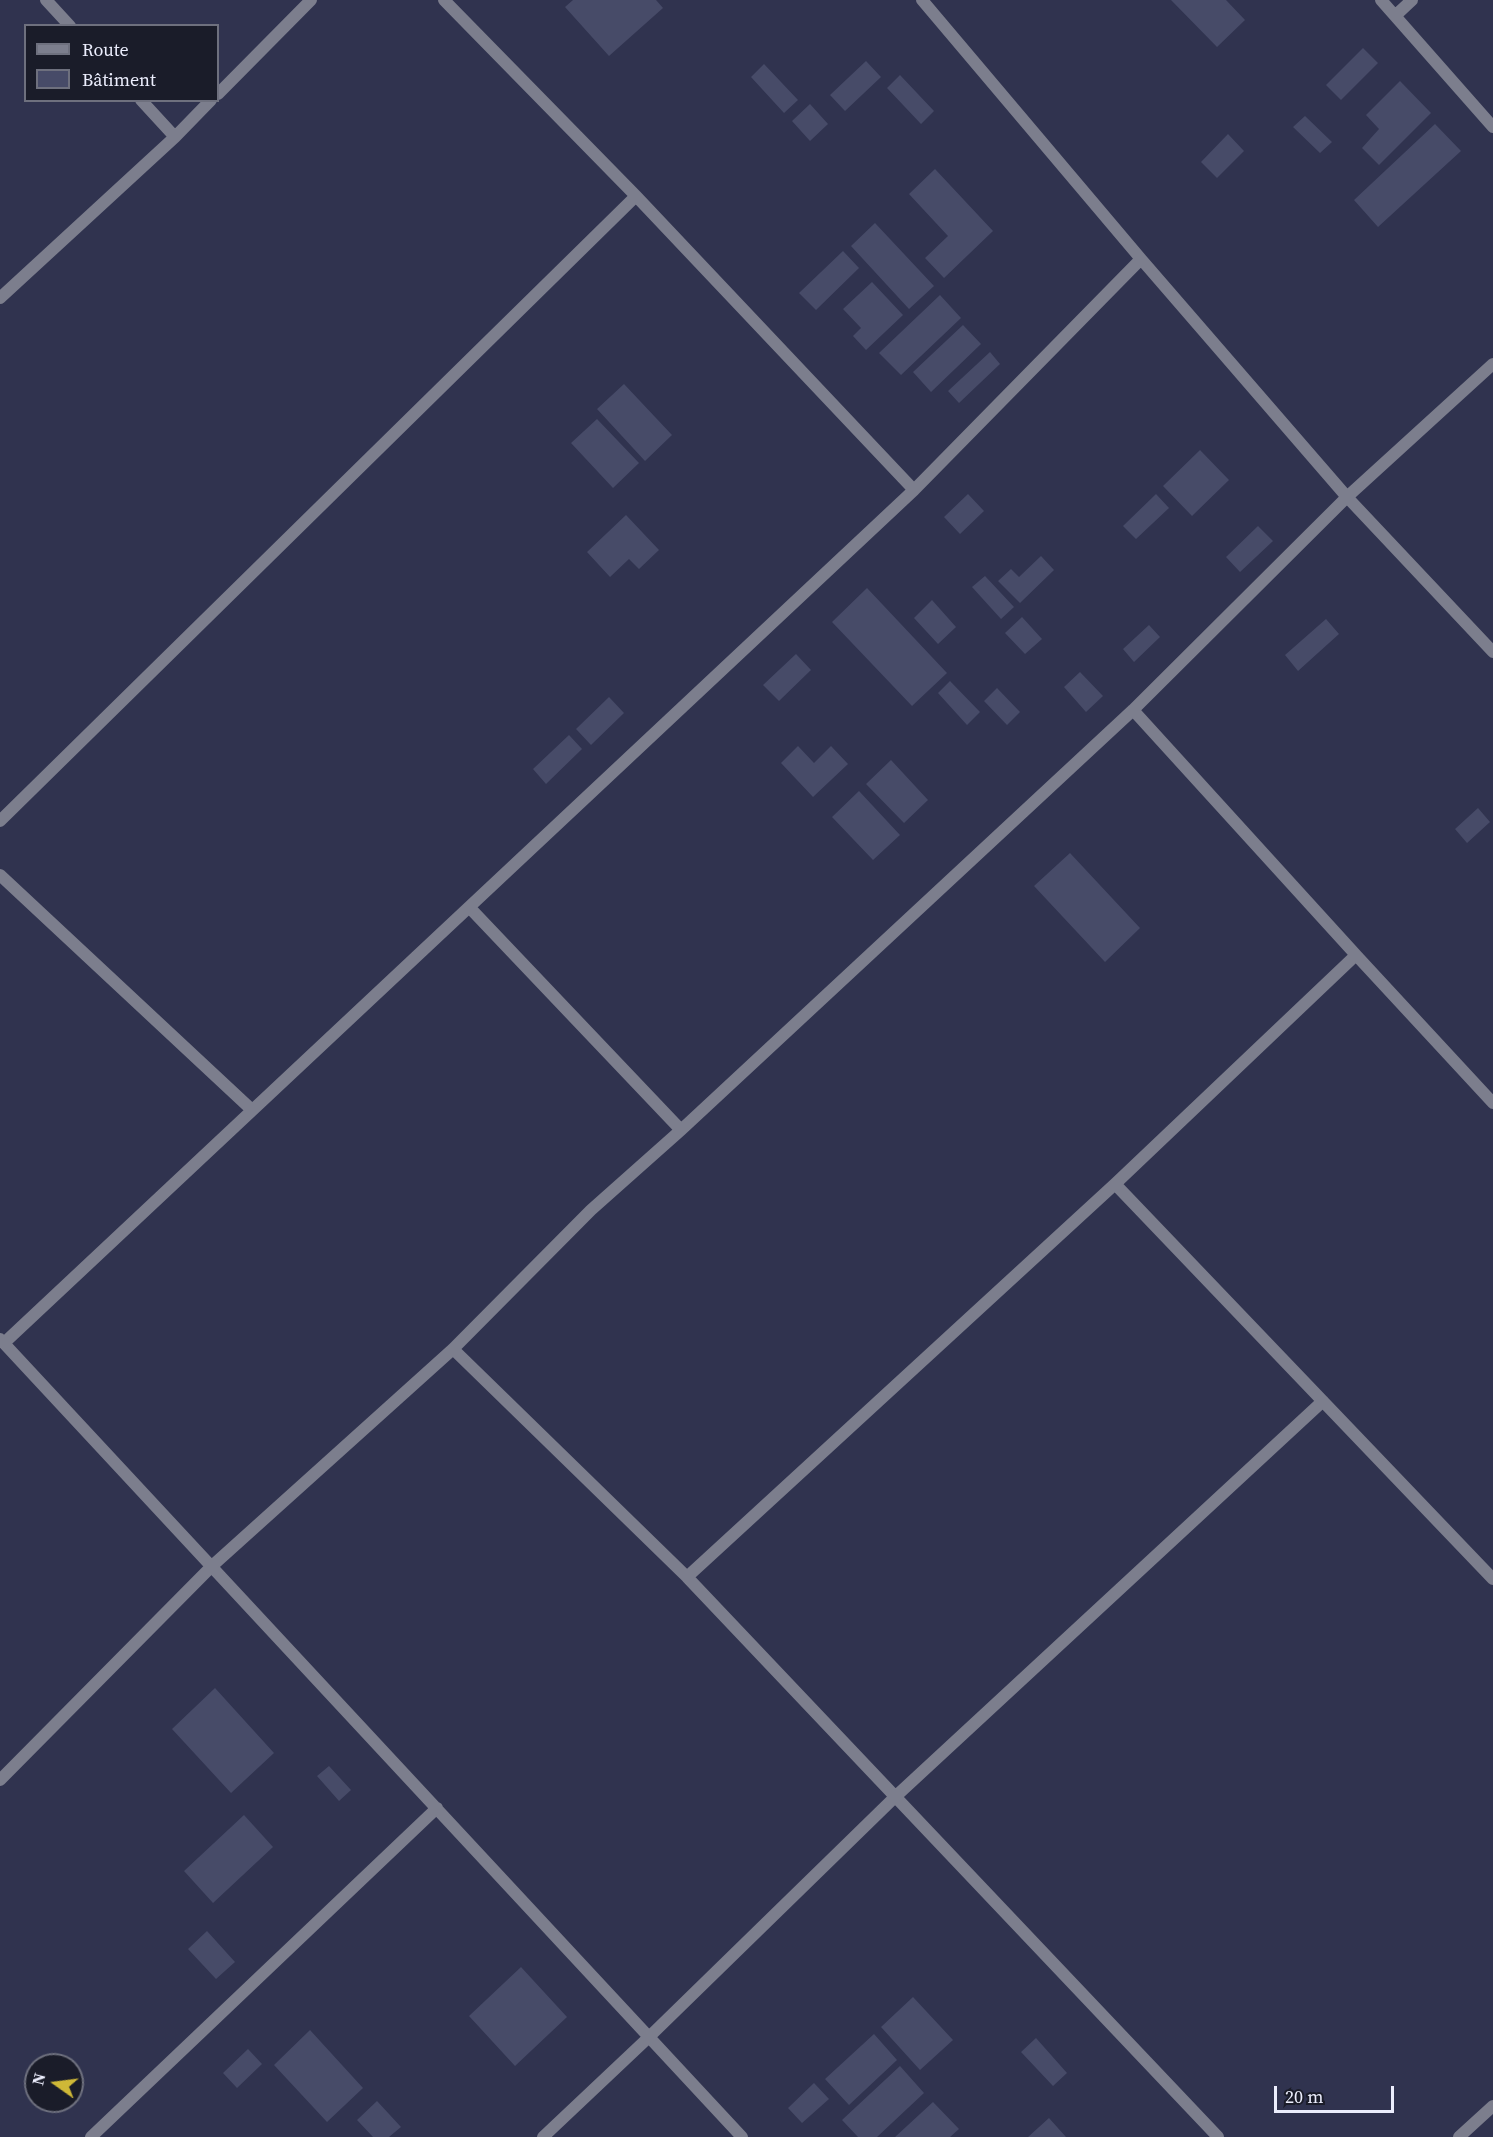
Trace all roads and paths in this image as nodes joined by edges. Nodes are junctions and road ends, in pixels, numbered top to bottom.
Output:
1 (46, 0) edge
2 (311, 0) edge
3 (444, 0) edge
4 (922, 0) edge
5 (1381, 0) edge
6 (1412, 0) edge
7 (1396, 15) junction
8 (68, 24) edge
9 (219, 93) edge
10 (143, 102) edge
11 (209, 102) edge
12 (1493, 127) edge
13 (175, 137) junction
14 (636, 196) junction
15 (1141, 259) junction
16 (0, 298) edge
17 (1493, 364) edge
18 (914, 490) junction
19 (1347, 497) junction
20 (1493, 652) edge
21 (1134, 710) junction
22 (0, 821) edge
23 (0, 875) edge
24 (469, 907) junction
25 (1356, 955) junction
26 (1493, 1104) edge
27 (252, 1110) junction
28 (681, 1130) junction
29 (1115, 1185) junction
30 (2, 1341) edge
31 (453, 1349) junction
32 (1323, 1401) junction
33 (212, 1566) junction
34 (687, 1577) junction
35 (1493, 1579) edge
36 (0, 1780) edge
37 (895, 1797) junction
38 (437, 1808) junction
39 (649, 2037) junction
40 (1493, 2106) edge
41 (91, 2137) edge
42 (543, 2137) edge
43 (742, 2137) edge
44 (1218, 2137) edge
45 (1459, 2137) edge

1 - 8 street
2 - 9 street
3 - 14 street
4 - 15 street
5 - 7 street
6 - 7 street
7 - 12 street
10 - 13 street
11 - 13 street
13 - 16 street
14 - 18 street
14 - 22 street
15 - 18 street
15 - 19 street
17 - 19 street
18 - 24 street
19 - 20 street
19 - 21 street
21 - 25 street
21 - 28 street
23 - 27 street
24 - 27 street
24 - 28 street
25 - 26 street
25 - 29 street
27 - 30 street
28 - 31 street
29 - 32 street
29 - 34 street
30 - 33 street
31 - 33 street
31 - 34 street
32 - 35 street
32 - 37 street
33 - 36 street
33 - 38 street
34 - 37 street
37 - 39 street
37 - 44 street
38 - 39 street
38 - 41 street
39 - 42 street
39 - 43 street
40 - 45 street

